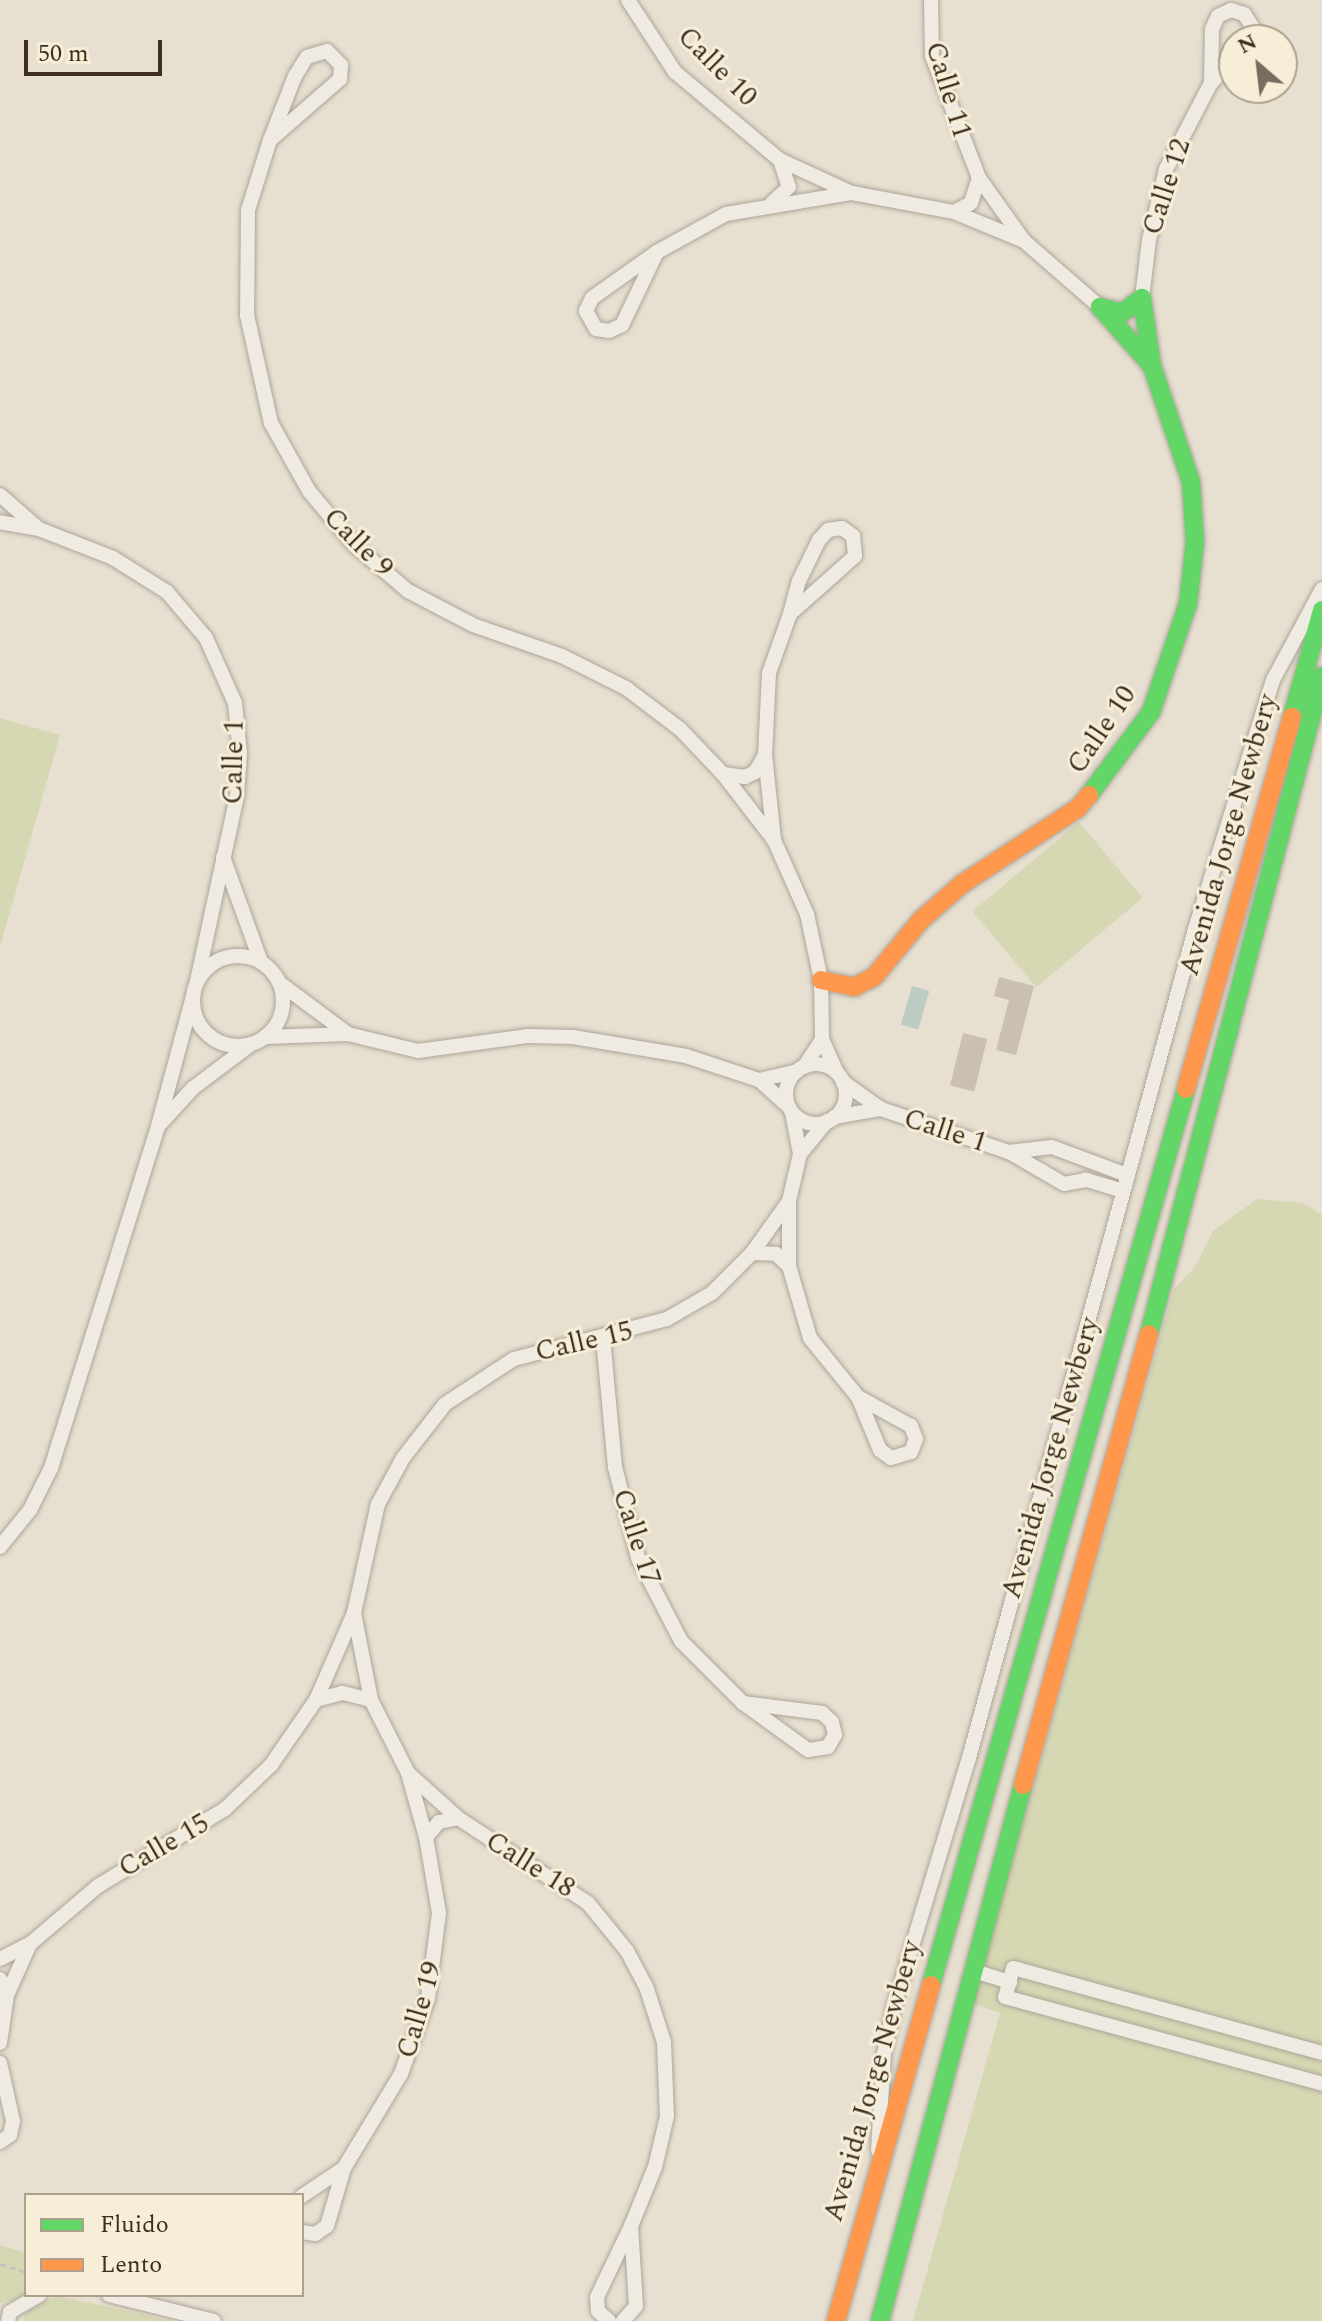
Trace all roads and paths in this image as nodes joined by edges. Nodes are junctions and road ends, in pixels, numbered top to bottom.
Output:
1 (628, 0) edge
2 (931, 0) edge
3 (1251, 24) edge
4 (1218, 75) edge
5 (1211, 83) junction
6 (270, 140) junction
7 (780, 160) junction
8 (979, 178) junction
9 (852, 193) junction
10 (772, 203) junction
11 (954, 212) junction
12 (1024, 241) junction
13 (657, 252) junction
14 (1142, 298) junction
15 (1100, 307) junction
16 (1152, 366) junction
17 (0, 495) edge
18 (0, 522) edge
19 (39, 529) junction
20 (1322, 589) edge
21 (1322, 610) edge
22 (790, 614) junction
23 (1322, 676) edge
24 (765, 755) junction
25 (723, 774) junction
26 (774, 840) junction
27 (223, 855) junction
28 (261, 962) junction
29 (821, 980) junction
30 (281, 984) junction
31 (195, 989) junction
32 (348, 1034) junction
33 (822, 1039) junction
34 (258, 1041) junction
35 (801, 1069) junction
36 (841, 1079) junction
37 (759, 1080) junction
38 (790, 1109) junction
39 (881, 1109) junction
40 (831, 1119) junction
41 (158, 1126) junction
42 (1009, 1152) junction
43 (800, 1154) junction
44 (1091, 1165) junction
45 (1127, 1175) junction
46 (1086, 1180) junction
47 (1123, 1191) junction
48 (789, 1201) junction
49 (752, 1253) junction
50 (789, 1266) junction
51 (603, 1338) junction
52 (858, 1397) junction
53 (0, 1547) edge
54 (354, 1613) junction
55 (316, 1700) junction
56 (371, 1700) junction
57 (743, 1703) junction
58 (408, 1773) junction
59 (458, 1818) junction
60 (426, 1837) junction
61 (30, 1944) junction
62 (0, 1959) edge
63 (974, 1971) junction
64 (0, 1979) edge
65 (1010, 1982) junction
66 (7, 1995) junction
67 (0, 2043) edge
68 (1322, 2053) edge
69 (0, 2063) edge
70 (1322, 2084) edge
71 (0, 2142) edge
72 (344, 2168) junction
73 (876, 2172) junction
74 (304, 2195) edge
75 (631, 2226) junction
76 (304, 2232) edge
77 (0, 2264) edge
78 (24, 2271) edge
79 (36, 2297) edge
80 (117, 2297) edge
81 (836, 2318) edge
82 (8, 2321) edge
83 (214, 2321) edge
84 (609, 2321) edge
85 (623, 2321) edge
86 (880, 2321) edge

1 - 7 street, Calle 10
2 - 8 street, Calle 11
3 - 5 street
4 - 5 street
5 - 14 street, Calle 12
6 - 6 street, Calle 9
6 - 25 street, Calle 9
7 - 9 street, Calle 10
7 - 10 street
8 - 11 street
8 - 12 street, Calle 11
9 - 10 street
9 - 11 street
10 - 13 street
11 - 12 street
12 - 15 street
13 - 13 street
14 - 15 street
14 - 16 street
15 - 16 street
16 - 29 street, Calle 10
17 - 19 street
18 - 19 street
19 - 27 street, Calle 1
20 - 45 street
21 - 73 street, Avenida Jorge Newbery
22 - 22 street
22 - 24 street
23 - 63 street
24 - 25 street
24 - 26 street
25 - 26 street, Calle 9
26 - 29 street
27 - 28 street
27 - 31 street, Calle 1
28 - 30 street
28 - 31 street
29 - 33 street
30 - 32 street
30 - 34 street
31 - 34 street
31 - 41 street, Calle 1
32 - 34 street
32 - 37 street
33 - 35 street
33 - 36 street
34 - 41 street
35 - 36 street
35 - 37 street
35 - 38 street
36 - 39 street
36 - 40 street
37 - 38 street
38 - 40 street
38 - 43 street
39 - 40 street
39 - 42 street, Calle 1
40 - 43 street
41 - 53 street, Calle 1
42 - 44 street
42 - 46 street
43 - 48 street
44 - 45 street
44 - 46 street
45 - 47 street
46 - 47 street
47 - 73 street
48 - 49 street, Calle 15
48 - 50 street
49 - 50 street
49 - 51 street, Calle 15
50 - 52 street
51 - 54 street, Calle 15
51 - 57 street, Calle 17
52 - 52 street
54 - 55 street, Calle 15
54 - 56 street
55 - 56 street
55 - 61 street, Calle 15
56 - 58 street
57 - 57 street, Calle 17
58 - 59 street, Calle 18
58 - 60 street, Calle 19
59 - 60 street
59 - 75 street, Calle 18
60 - 72 street, Calle 19
61 - 62 street
61 - 66 street
63 - 65 street
63 - 86 street
64 - 66 street
65 - 68 street
65 - 70 street
66 - 67 street
69 - 71 street
72 - 74 street
72 - 76 street
73 - 81 street, Avenida Jorge Newbery
75 - 84 street, Calle 18
75 - 85 street
77 - 78 path
79 - 82 street
80 - 83 street

